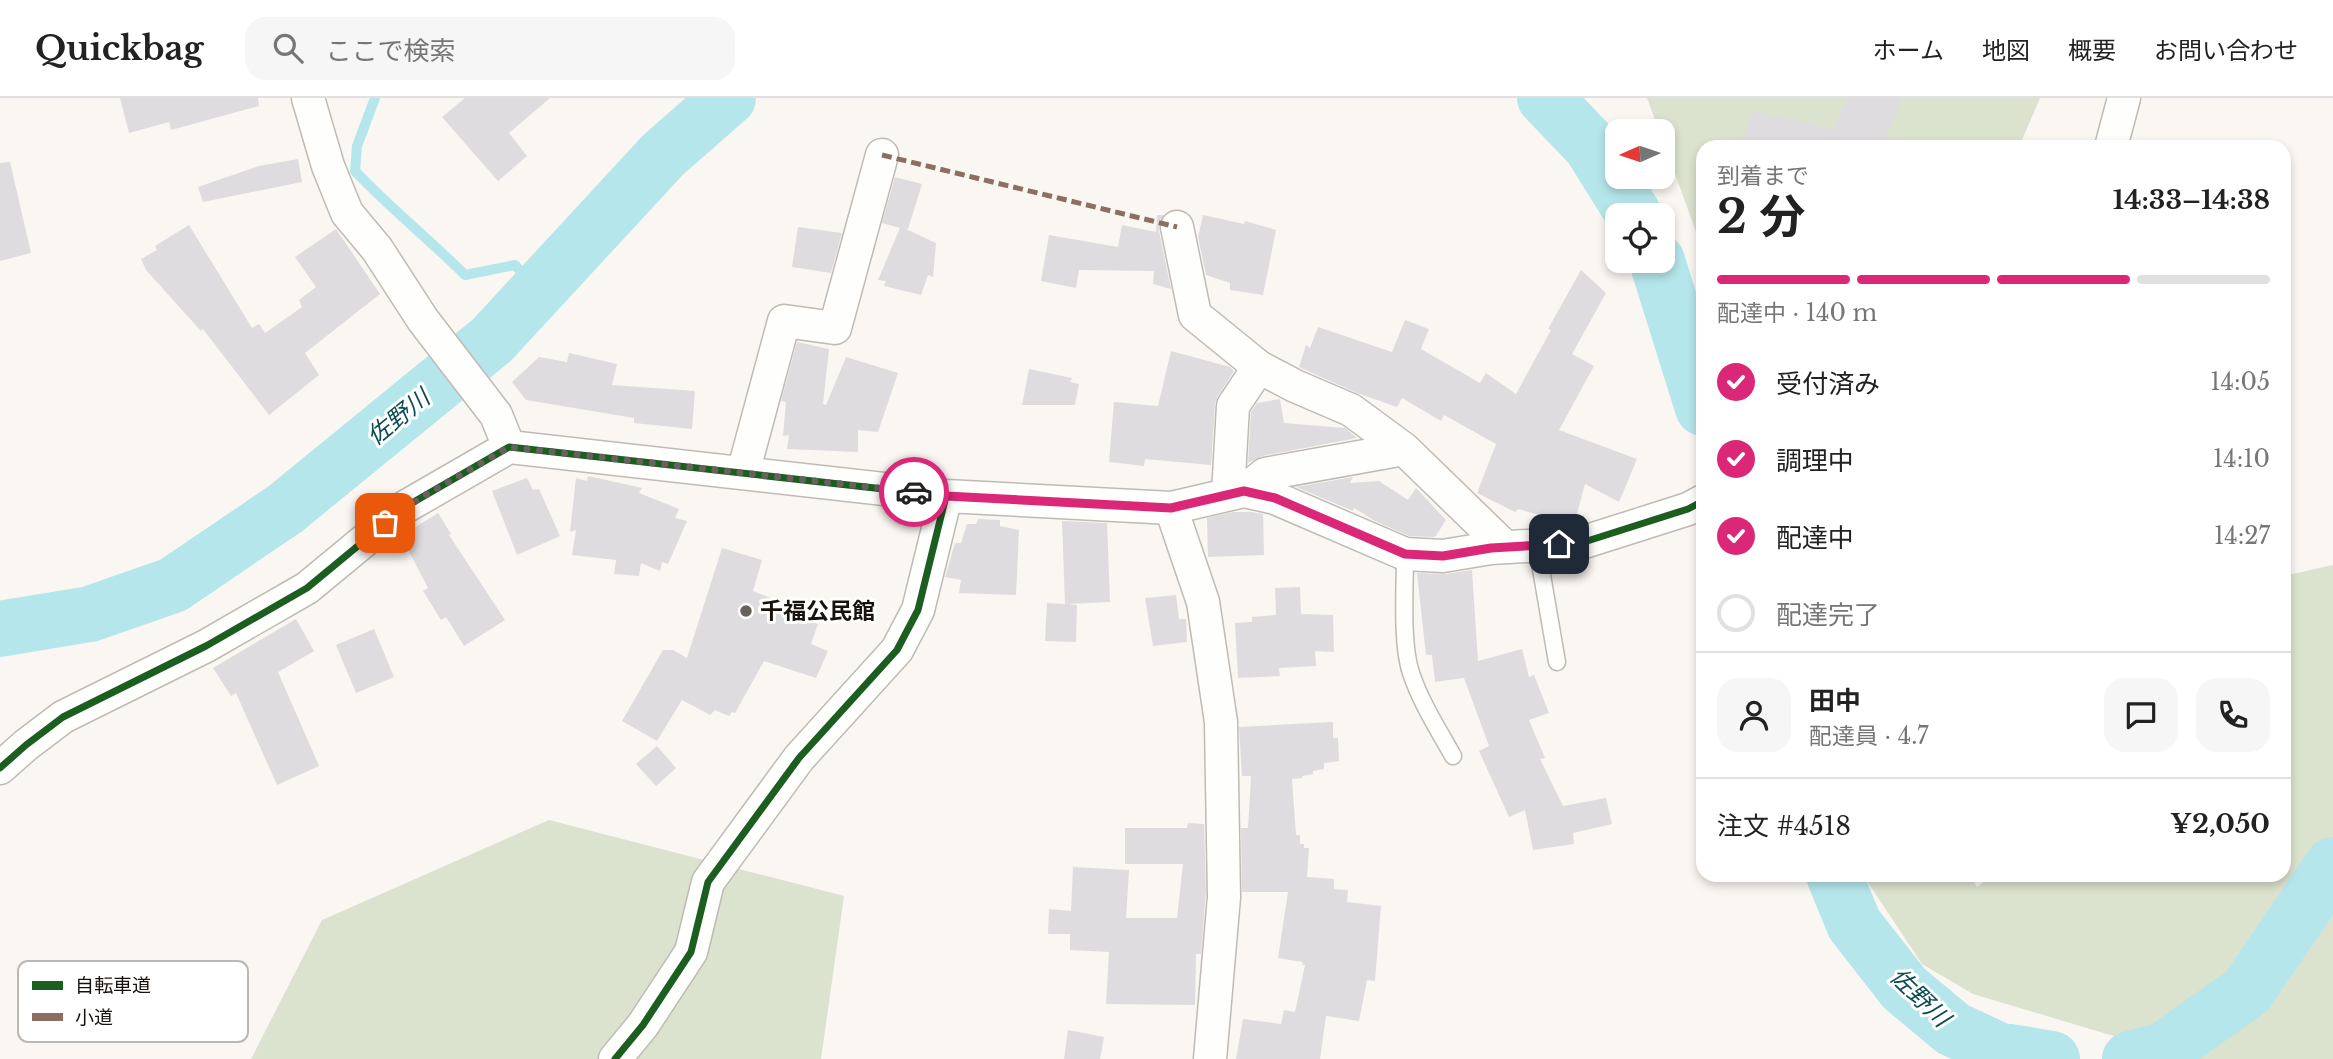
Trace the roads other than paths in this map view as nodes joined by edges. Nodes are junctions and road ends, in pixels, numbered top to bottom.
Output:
1 (308, 98) edge
2 (2124, 98) edge
3 (2113, 140) edge
4 (882, 155) dead end
5 (1177, 227) dead end
6 (1259, 367) junction
7 (509, 447) junction
8 (1404, 449) junction
9 (743, 473) junction
10 (1236, 492) junction
11 (946, 496) junction
12 (1695, 505) edge
13 (1171, 508) junction
14 (1537, 546) junction
15 (1505, 547) junction
16 (1405, 554) junction
17 (1557, 662) dead end
18 (1453, 756) dead end
19 (0, 768) edge
20 (615, 1059) edge
21 (1210, 1059) edge

1 - 7 street
2 - 3 street
4 - 9 street
5 - 6 street
6 - 8 street
6 - 10 street
7 - 9 street
7 - 19 street
8 - 10 street
8 - 15 street
9 - 11 street
10 - 13 street
10 - 16 street
11 - 13 street
11 - 20 street
12 - 14 street
13 - 21 street
14 - 15 street
14 - 17 lane
15 - 16 street
16 - 18 lane

